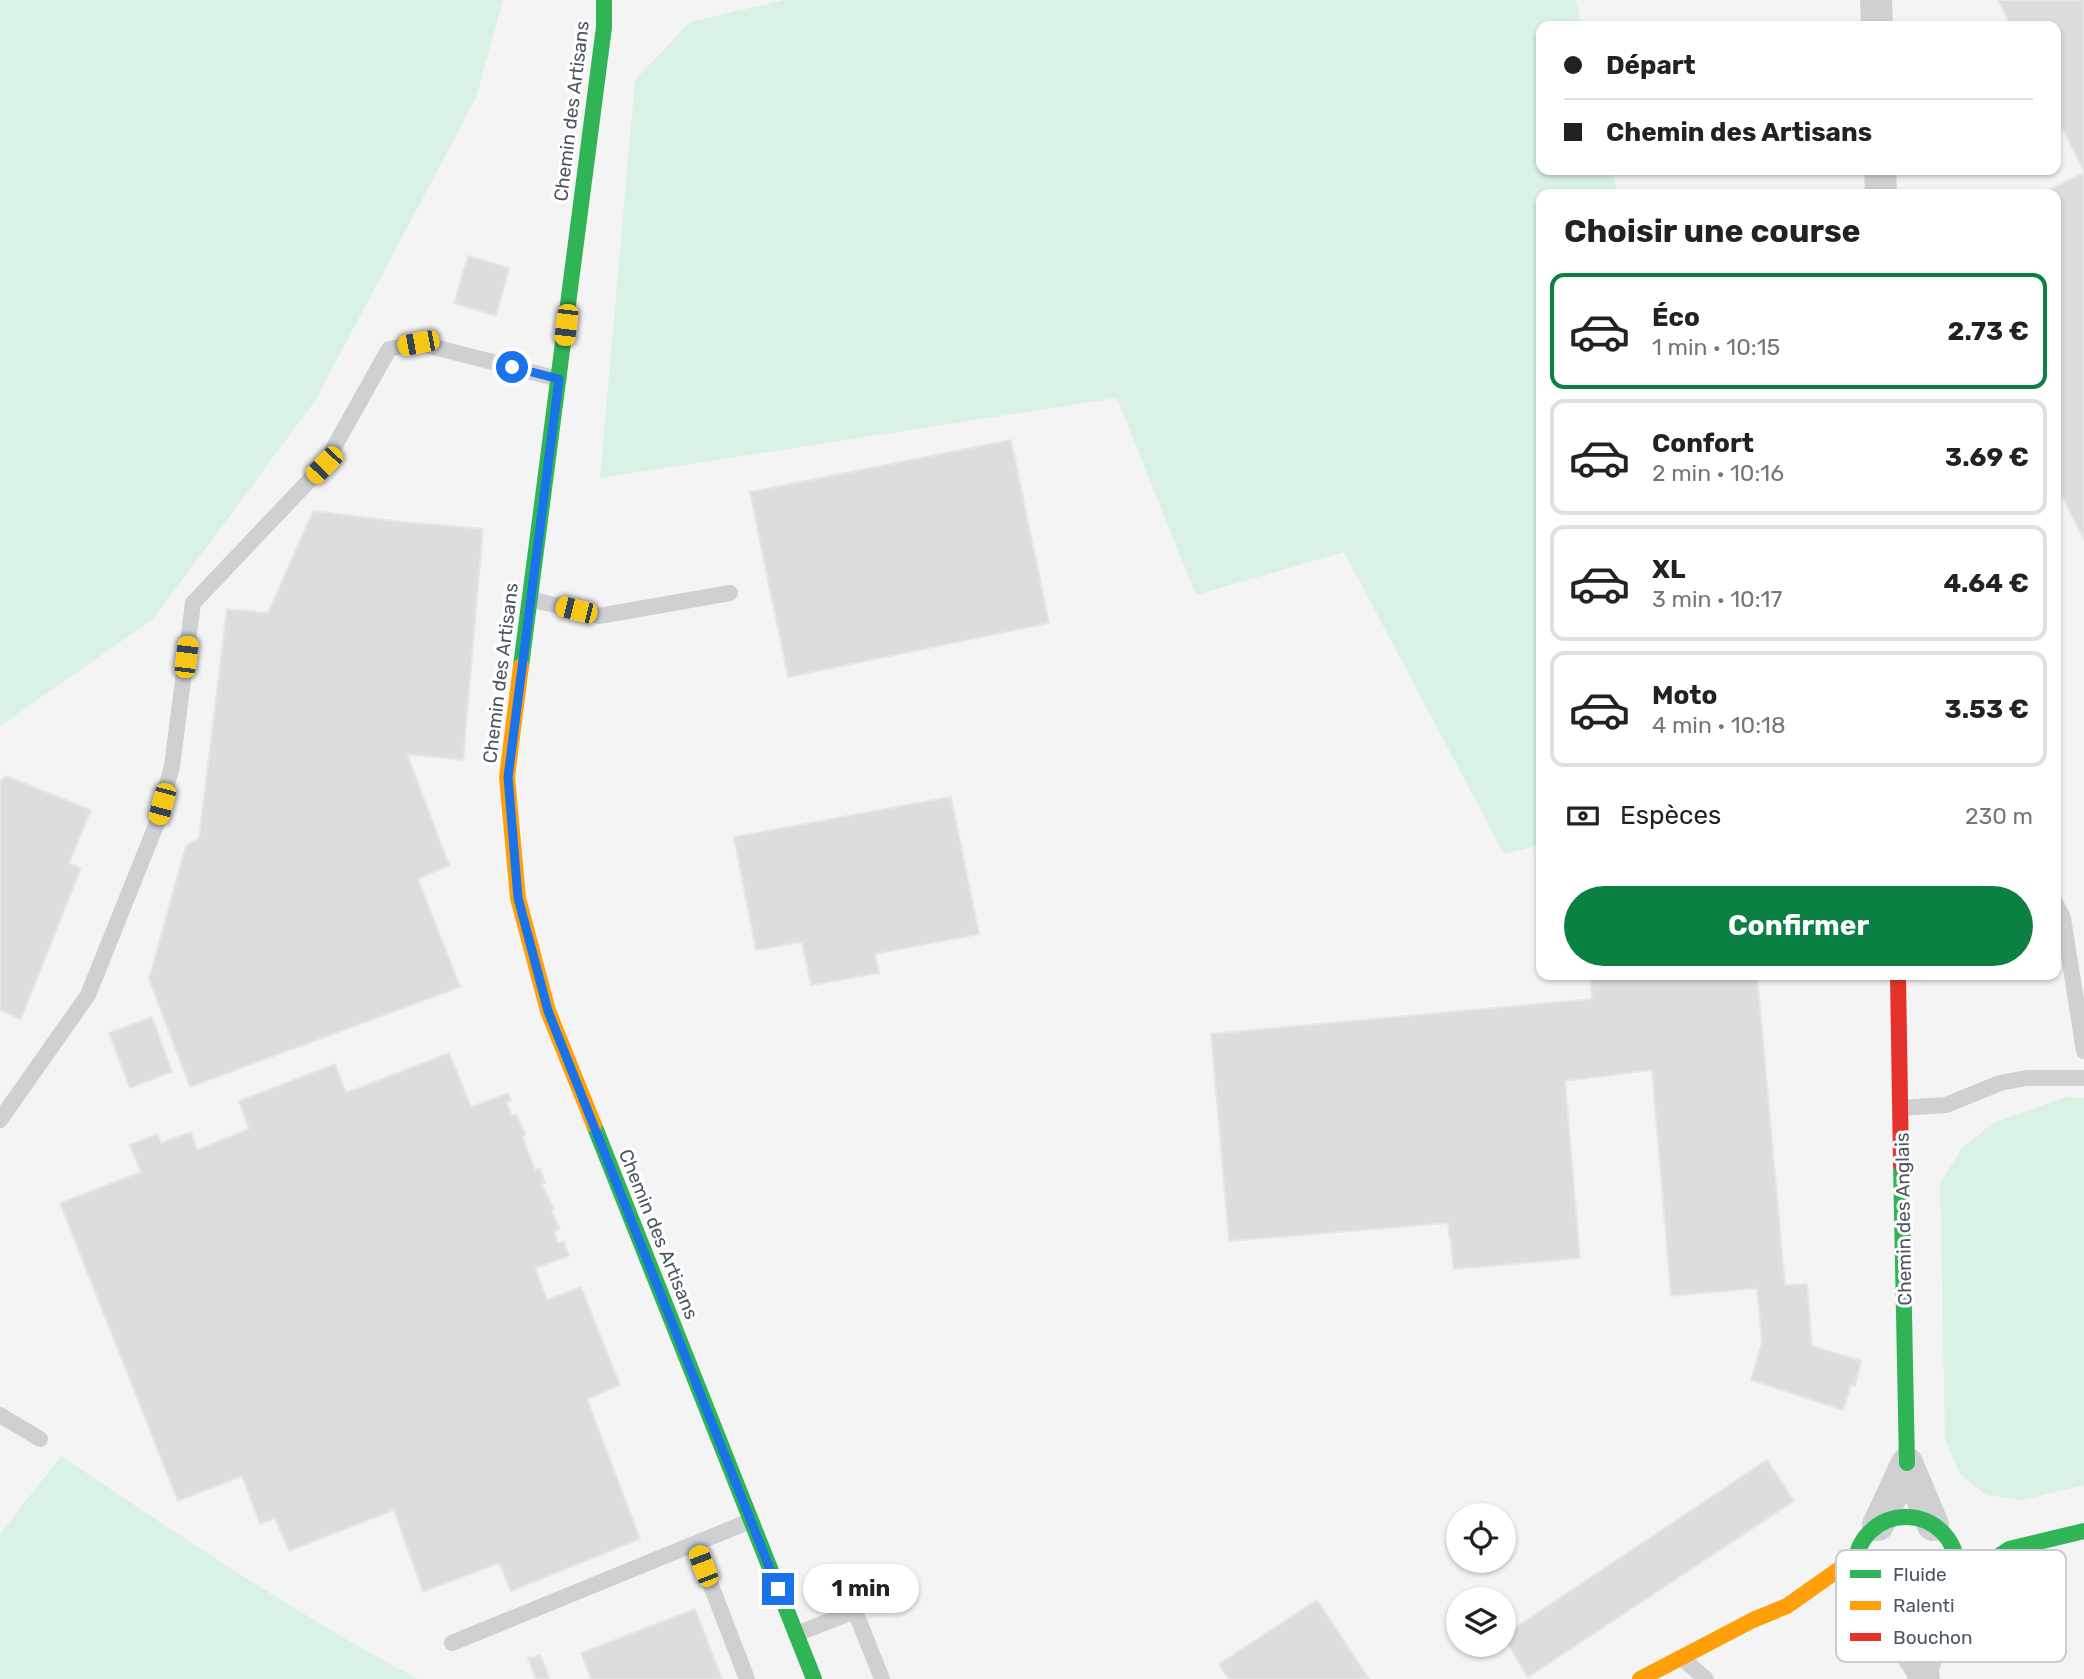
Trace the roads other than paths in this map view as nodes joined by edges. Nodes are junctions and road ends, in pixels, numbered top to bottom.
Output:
1 (604, 0) edge
2 (1876, 0) edge
3 (1877, 21) edge
4 (559, 379) junction
5 (730, 593) dead end
6 (530, 599) junction
7 (2061, 914) edge
8 (1898, 980) edge
9 (2084, 1051) edge
10 (2084, 1078) edge
11 (1901, 1108) junction
12 (0, 1119) edge
13 (0, 1415) edge
14 (40, 1439) dead end
15 (1907, 1463) junction
16 (750, 1521) junction
17 (1878, 1525) junction
18 (1939, 1530) junction
19 (2084, 1531) edge
20 (695, 1544) junction
21 (2009, 1549) joint
22 (1859, 1550) edge
23 (1954, 1550) edge
24 (1836, 1572) edge
25 (1814, 1604) dead end
26 (1787, 1606) junction
27 (796, 1634) junction
28 (452, 1643) dead end
29 (1681, 1657) junction
30 (747, 1679) edge
31 (814, 1679) edge
32 (882, 1679) edge
33 (1640, 1679) edge
34 (1706, 1679) edge

1 - 4 street, Chemin des Artisans
2 - 3 street
4 - 6 street, Chemin des Artisans
4 - 12 lane
5 - 6 lane
6 - 16 street, Chemin des Artisans
7 - 9 lane
8 - 11 street, Chemin des Anglais
10 - 11 lane
11 - 15 street, Chemin des Anglais
13 - 14 lane
15 - 17 street, Chemin des Anglais
15 - 18 street, Chemin des Anglais
16 - 20 lane
16 - 27 street, Chemin des Artisans
17 - 18 street
17 - 22 street
18 - 21 street
18 - 23 street
19 - 21 street
20 - 28 lane
20 - 30 lane
24 - 26 street
25 - 26 street
26 - 29 street
27 - 31 street, Chemin des Artisans
27 - 32 lane
29 - 33 street
29 - 34 lane

